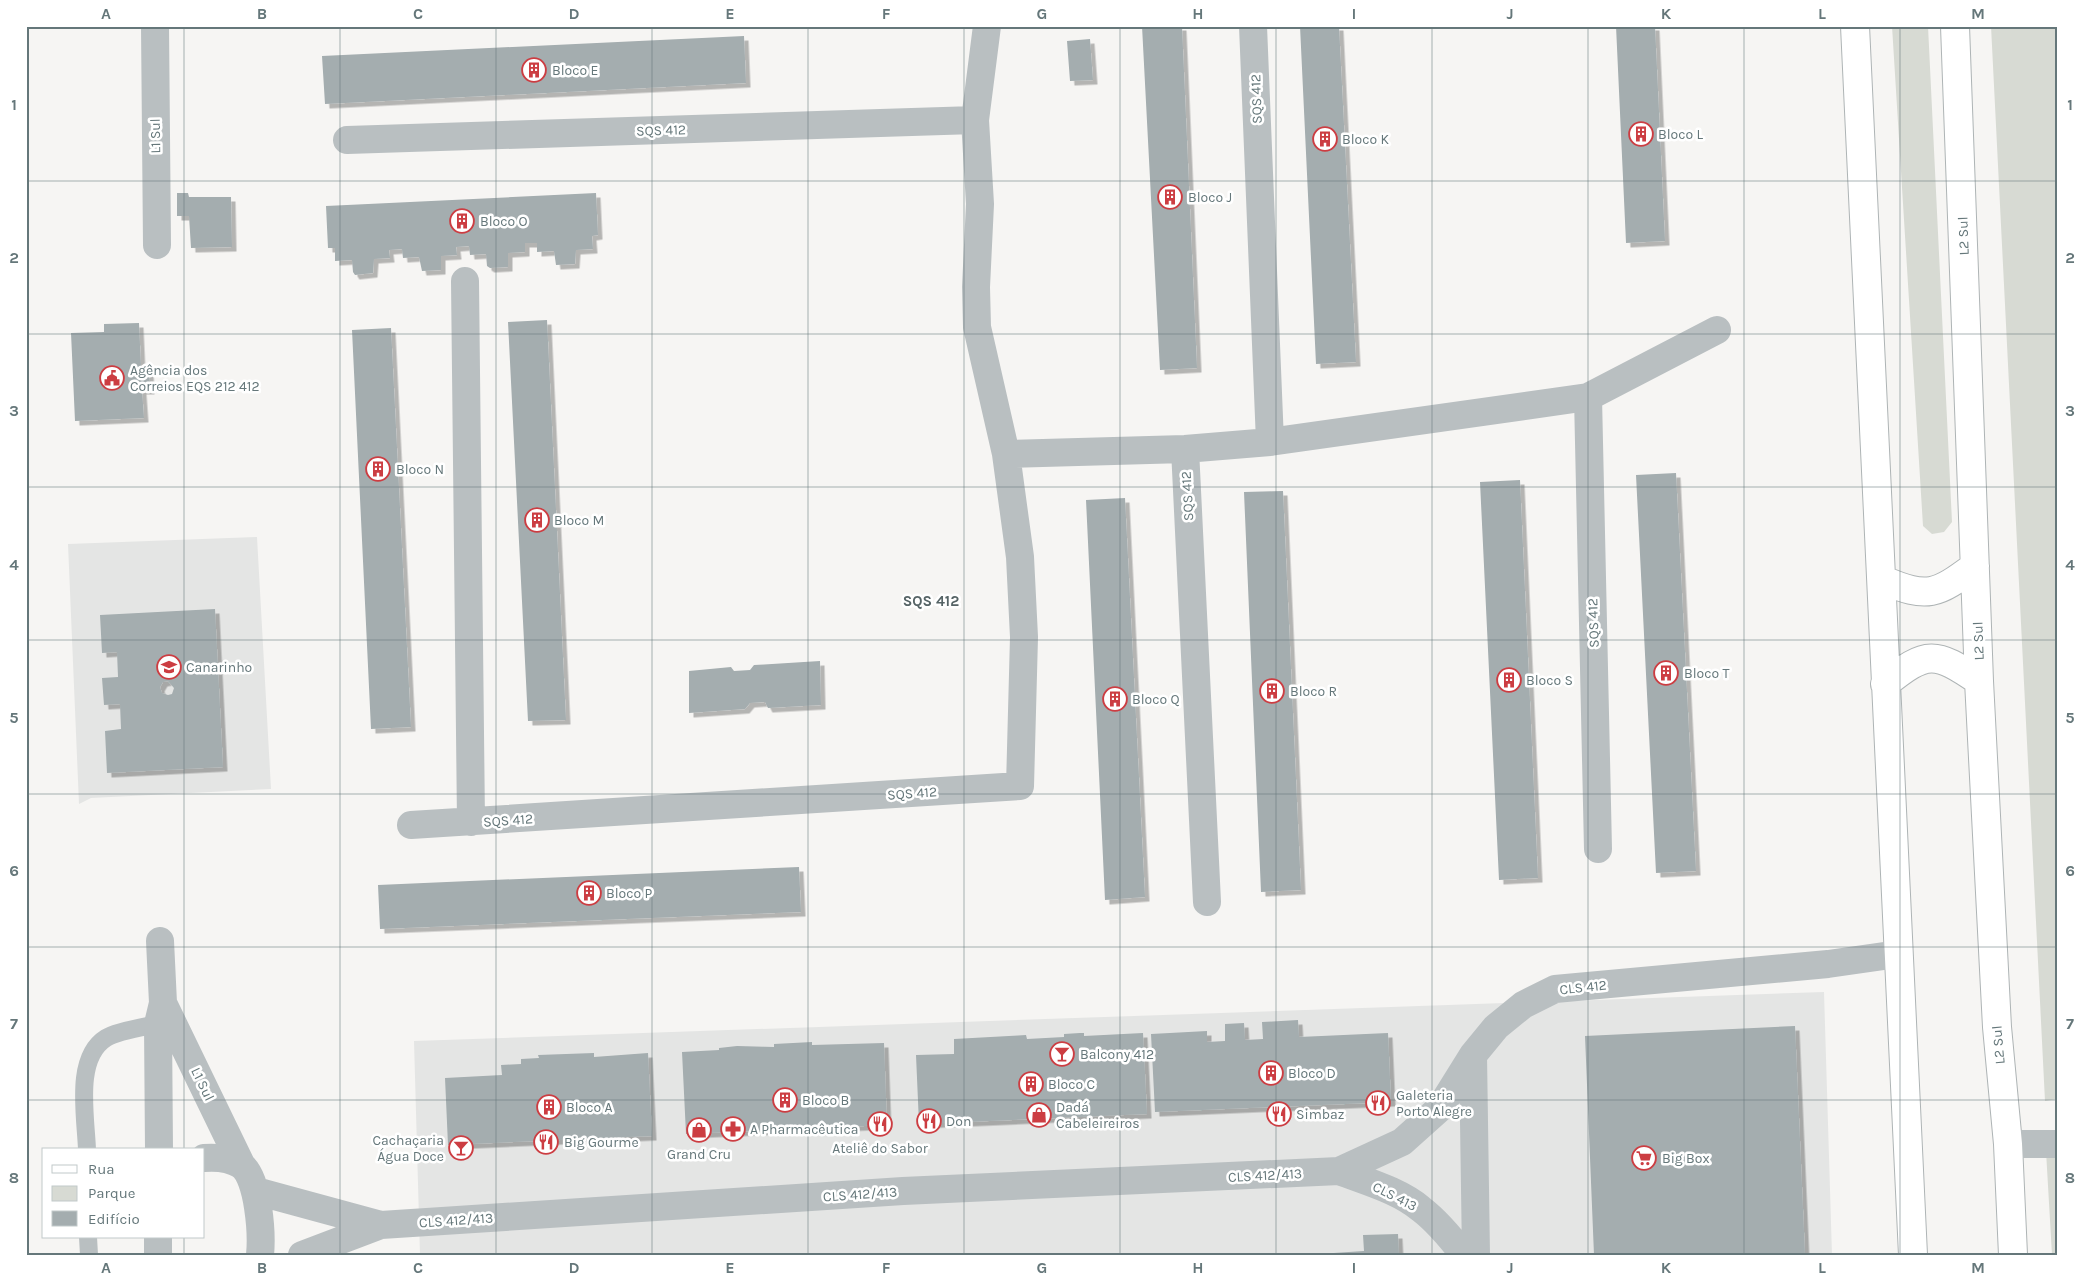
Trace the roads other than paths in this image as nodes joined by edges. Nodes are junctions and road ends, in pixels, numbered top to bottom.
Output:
1 (155, 26) edge
2 (987, 26) edge
3 (1253, 26) edge
4 (1855, 26) edge
5 (1955, 26) edge
6 (975, 120) junction
7 (347, 140) dead end
8 (157, 245) dead end
9 (465, 282) dead end
10 (1717, 330) dead end
11 (1588, 397) junction
12 (1270, 442) junction
13 (1185, 449) junction
14 (1006, 454) junction
15 (1975, 566) junction
16 (1883, 580) junction
17 (1979, 681) junction
18 (1885, 684) junction
19 (471, 822) junction
20 (411, 825) dead end
21 (1598, 848) dead end
22 (1207, 902) dead end
23 (160, 942) dead end
24 (1898, 954) junction
25 (160, 1013) junction
26 (1473, 1055) junction
27 (2008, 1144) junction
28 (2058, 1144) edge
29 (86, 1148) edge
30 (159, 1148) edge
31 (205, 1158) edge
32 (242, 1166) junction
33 (1340, 1171) junction
34 (256, 1191) junction
35 (381, 1225) junction
36 (88, 1238) edge
37 (158, 1238) edge
38 (2009, 1250) edge
39 (89, 1255) edge
40 (158, 1255) edge
41 (260, 1255) edge
42 (302, 1255) edge
43 (1464, 1255) edge
44 (1476, 1255) edge
45 (1913, 1255) edge

1 - 8 street, L1 Sul
2 - 6 street, SQS 412
3 - 12 street, SQS 412
4 - 16 main road
5 - 15 main road, L2 Sul
6 - 7 street, SQS 412
6 - 14 street, SQS 412
9 - 19 street, SQS 412
10 - 11 street
11 - 12 street
11 - 21 street, SQS 412
12 - 13 street
13 - 14 street
13 - 22 street, SQS 412
14 - 19 street, SQS 412
15 - 16 main road
15 - 17 main road, L2 Sul
16 - 18 main road
17 - 18 main road
17 - 27 main road, L2 Sul
18 - 24 main road
19 - 20 street, SQS 412
23 - 25 street, L1 Sul
24 - 26 street, CLS 412
24 - 45 main road
25 - 29 lane
25 - 30 street, L1 Sul
25 - 32 street, L1 Sul
26 - 33 street, CLS 412
26 - 44 street
27 - 28 street
27 - 38 main road, L2 Sul
31 - 32 street
32 - 34 street, L1 Sul
33 - 35 street, CLS 412/413
33 - 43 street, CLS 413
34 - 35 street, CLS 412/413
34 - 41 street
35 - 42 street, CLS 412/413
36 - 39 lane
37 - 40 street

